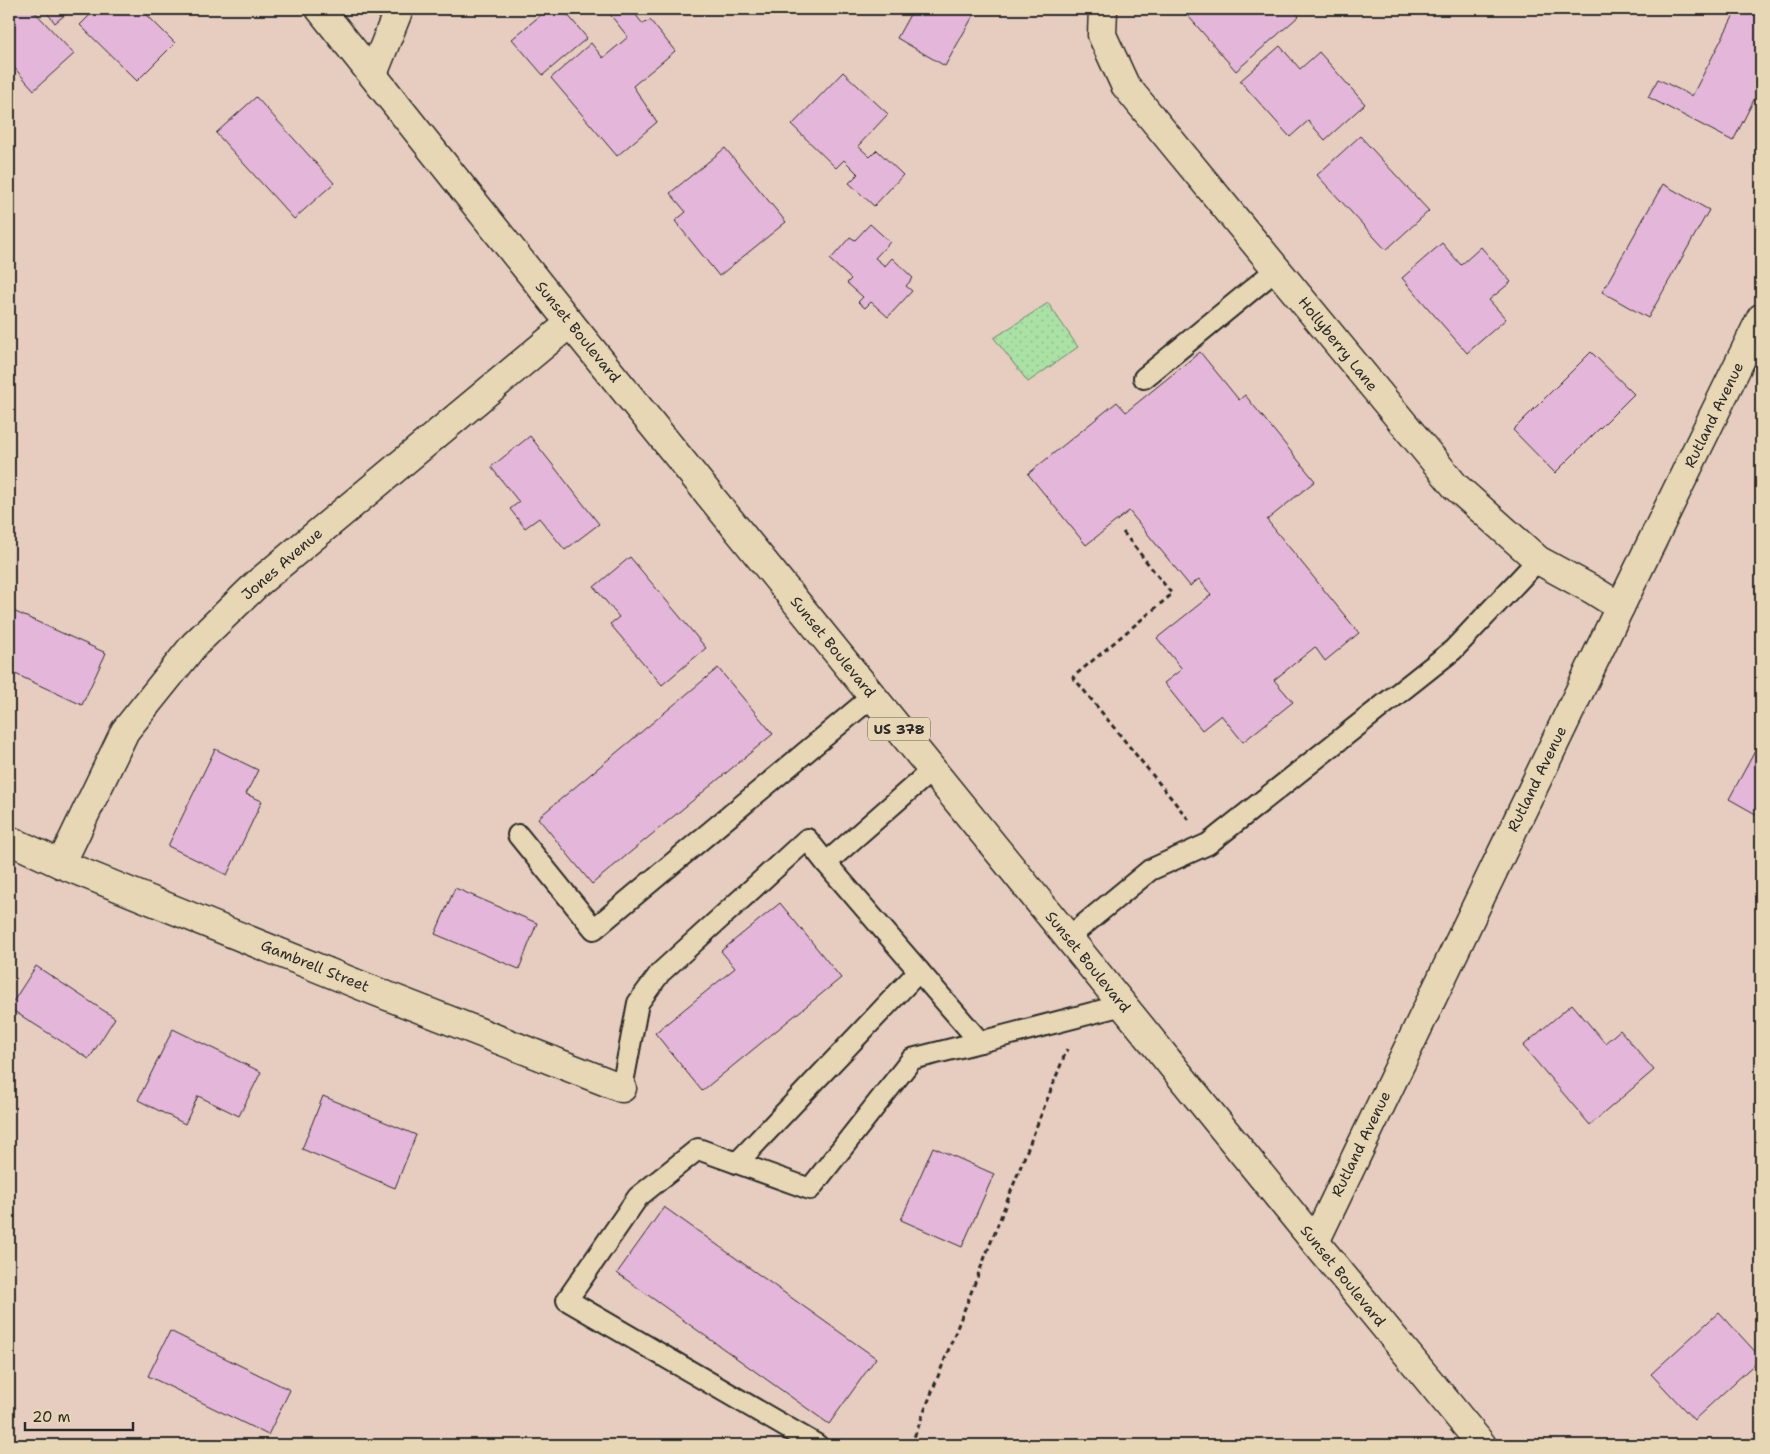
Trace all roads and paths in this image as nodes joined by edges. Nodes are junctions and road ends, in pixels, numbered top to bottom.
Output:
1 (320, 9) edge
2 (399, 9) edge
3 (1103, 22) edge
4 (373, 74) junction
5 (1277, 269) junction
6 (1761, 318) edge
7 (570, 323) junction
8 (1144, 378) dead end
9 (1122, 532) dead end
10 (1538, 560) junction
11 (1620, 607) junction
12 (873, 696) junction
13 (932, 770) junction
14 (518, 835) dead end
15 (9, 840) edge
16 (1208, 844) junction
17 (826, 863) junction
18 (61, 864) junction
19 (1069, 937) junction
20 (919, 971) junction
21 (1123, 1005) junction
22 (1080, 1016) junction
23 (980, 1042) junction
24 (622, 1088) joint
25 (737, 1163) junction
26 (1315, 1242) junction
27 (817, 1445) edge
28 (911, 1445) edge
29 (1482, 1445) edge

1 - 4 street, Sunset Boulevard / US 378
2 - 4 street
3 - 5 street, Hollyberry Lane
4 - 7 street, Sunset Boulevard / US 378
5 - 8 lane
5 - 10 street, Hollyberry Lane
6 - 11 street, Rutland Avenue
7 - 12 street, Sunset Boulevard / US 378
7 - 18 street, Jones Avenue
9 - 16 path
10 - 11 street, Hollyberry Lane
10 - 16 lane
11 - 26 street, Rutland Avenue
12 - 13 street, Sunset Boulevard / US 378
12 - 14 lane
13 - 17 lane
13 - 19 street, Sunset Boulevard / US 378
15 - 18 street, Gambrell Street
16 - 19 lane
17 - 20 lane
17 - 24 lane
18 - 24 street, Gambrell Street
19 - 21 street, Sunset Boulevard / US 378
20 - 23 lane
20 - 25 lane
21 - 22 lane
21 - 26 street, Sunset Boulevard / US 378
22 - 23 lane
22 - 28 path
23 - 25 lane
25 - 27 lane
26 - 29 street, Sunset Boulevard / US 378

